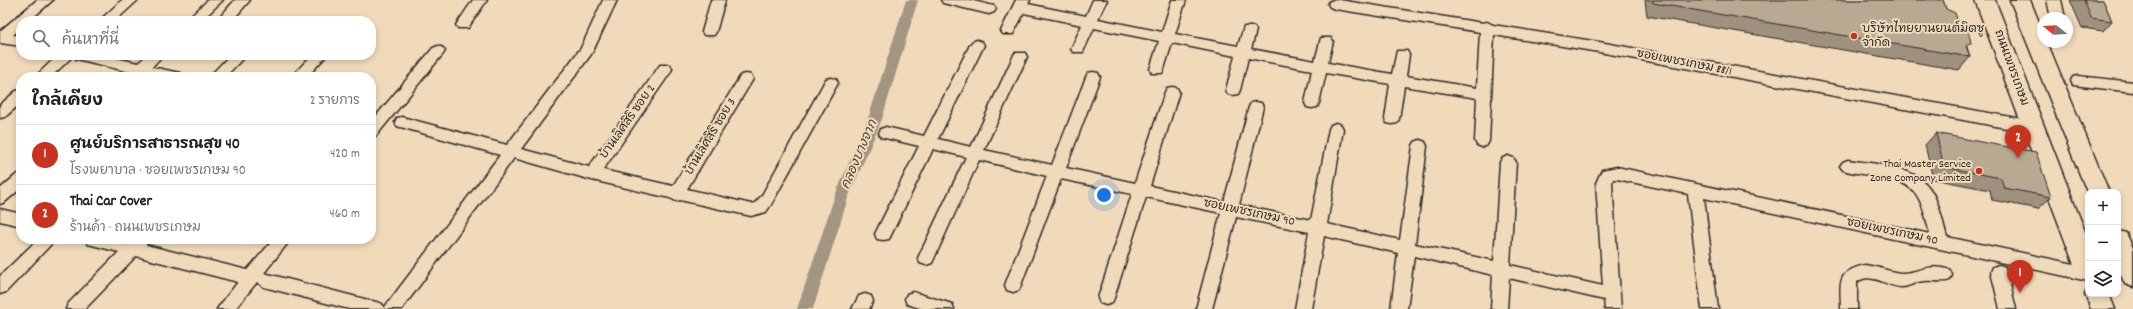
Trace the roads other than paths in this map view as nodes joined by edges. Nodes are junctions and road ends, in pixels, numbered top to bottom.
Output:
1 (46, 0) edge
2 (131, 0) edge
3 (216, 0) edge
4 (243, 0) edge
5 (480, 0) edge
6 (610, 0) edge
7 (718, 0) edge
8 (948, 0) edge
9 (1100, 0) edge
10 (1179, 0) edge
11 (1985, 0) edge
12 (2020, 0) edge
13 (2054, 0) edge
14 (1021, 4) edge
15 (1335, 4) dead end
16 (989, 9) dead end
17 (2057, 12) edge
18 (27, 16) edge
19 (112, 16) edge
20 (198, 16) edge
21 (229, 16) edge
22 (1090, 22) junction
23 (16, 25) edge
24 (463, 25) dead end
25 (1487, 28) junction
26 (2037, 29) edge
27 (1249, 30) dead end
28 (1008, 31) dead end
29 (709, 32) dead end
30 (1, 37) edge
31 (1167, 38) junction
32 (16, 40) edge
33 (1326, 41) dead end
34 (977, 45) dead end
35 (2044, 48) edge
36 (1078, 49) dead end
37 (438, 51) dead end
38 (1244, 52) junction
39 (1402, 55) dead end
40 (1020, 57) dead end
41 (61, 60) edge
42 (96, 60) edge
43 (150, 60) edge
44 (234, 60) edge
45 (315, 60) edge
46 (1321, 66) junction
47 (665, 69) dead end
48 (1157, 69) dead end
49 (48, 72) edge
50 (133, 72) edge
51 (137, 72) edge
52 (221, 72) edge
53 (303, 72) edge
54 (1093, 77) dead end
55 (746, 79) dead end
56 (1399, 81) junction
57 (2078, 81) dead end
58 (831, 83) dead end
59 (2133, 88) edge
60 (1233, 90) dead end
61 (1172, 92) dead end
62 (1483, 94) junction
63 (16, 99) edge
64 (1312, 103) dead end
65 (1256, 107) dead end
66 (0, 113) edge
67 (376, 119) edge
68 (1392, 119) dead end
69 (402, 122) dead end
70 (2033, 127) junction
71 (1336, 129) dead end
72 (886, 133) dead end
73 (1482, 141) dead end
74 (928, 142) junction
75 (1420, 146) dead end
76 (512, 152) junction
77 (976, 154) junction
78 (1508, 162) dead end
79 (1848, 166) dead end
80 (1056, 172) junction
81 (592, 174) junction
82 (16, 184) edge
83 (1695, 189) junction
84 (2097, 189) edge
85 (1140, 191) junction
86 (676, 195) junction
87 (0, 198) edge
88 (1229, 209) junction
89 (0, 215) edge
90 (16, 219) edge
91 (1318, 228) junction
92 (883, 234) dead end
93 (1940, 242) junction
94 (43, 244) edge
95 (137, 244) edge
96 (280, 244) edge
97 (2121, 247) edge
98 (1408, 249) junction
99 (926, 258) dead end
100 (2085, 262) edge
101 (1503, 271) junction
102 (1999, 272) dead end
103 (2085, 273) edge
104 (1944, 275) dead end
105 (2133, 277) edge
106 (257, 279) junction
107 (1013, 285) dead end
108 (0, 287) edge
109 (2098, 297) edge
110 (1106, 298) dead end
111 (913, 299) dead end
112 (1613, 302) edge
113 (74, 309) edge
114 (224, 309) edge
115 (376, 309) edge
116 (392, 309) edge
117 (946, 309) edge
118 (1204, 309) edge
119 (1303, 309) edge
120 (1400, 309) edge
121 (1499, 309) edge
122 (1710, 309) edge
123 (1849, 309) edge
124 (2008, 309) edge
125 (2103, 309) edge

1 - 18 street
2 - 19 street
3 - 20 street
4 - 21 street
5 - 24 street
6 - 76 street
7 - 29 street
8 - 16 street
9 - 22 street
10 - 31 street
11 - 70 main road, ถนนเพชรเกษม
12 - 26 main road
13 - 17 street
14 - 22 street
14 - 28 street
15 - 25 street, ซอยเพชรเกษม 88/1
22 - 31 street
22 - 36 street
23 - 30 street
25 - 62 street
25 - 70 street, ซอยเพชรเกษม 88/1
27 - 38 street
30 - 32 street
31 - 38 street
31 - 48 street
33 - 46 street
34 - 74 street
35 - 84 main road
37 - 67 street
38 - 46 street
38 - 60 street
39 - 56 street
40 - 77 street
41 - 49 street
42 - 50 street
43 - 51 street
44 - 52 street
45 - 53 street
46 - 56 street
46 - 64 street
47 - 81 street, บ้านเลิศสิริ ซอย 2
54 - 80 street
55 - 86 street, บ้านเลิศสิริ ซอย 3
56 - 62 street
56 - 68 street
57 - 59 street
58 - 86 street
61 - 85 street
62 - 73 street
63 - 66 street
65 - 88 street
69 - 76 street
70 - 100 main road, ถนนเพชรเกษม
71 - 91 street
72 - 74 street, ซอยเพชรเกษม 90
74 - 77 street, ซอยเพชรเกษม 90
74 - 92 street
75 - 98 street
76 - 81 street
76 - 116 street
77 - 80 street, ซอยเพชรเกษม 90
77 - 99 street
78 - 101 street
79 - 93 street
80 - 85 street, ซอยเพชรเกษม 90
80 - 107 street
81 - 86 street
82 - 87 street
83 - 93 street, ซอยเพชรเกษม 90
83 - 112 street, ซอยเพชรเกษม 90
83 - 122 street
85 - 88 street, ซอยเพชรเกษม 90
85 - 110 street
88 - 91 street, ซอยเพชรเกษม 90
88 - 118 street
89 - 90 street
91 - 98 street, ซอยเพชรเกษม 90
91 - 119 street
93 - 103 street, ซอยเพชรเกษม 90
94 - 108 street
95 - 106 street
95 - 113 street
96 - 106 street
97 - 105 main road
98 - 101 street, ซอยเพชรเกษม 90
98 - 120 street
101 - 112 street, ซอยเพชรเกษม 90
101 - 121 street
102 - 124 street
104 - 123 street
106 - 114 street
106 - 115 street
109 - 125 main road
111 - 117 street

